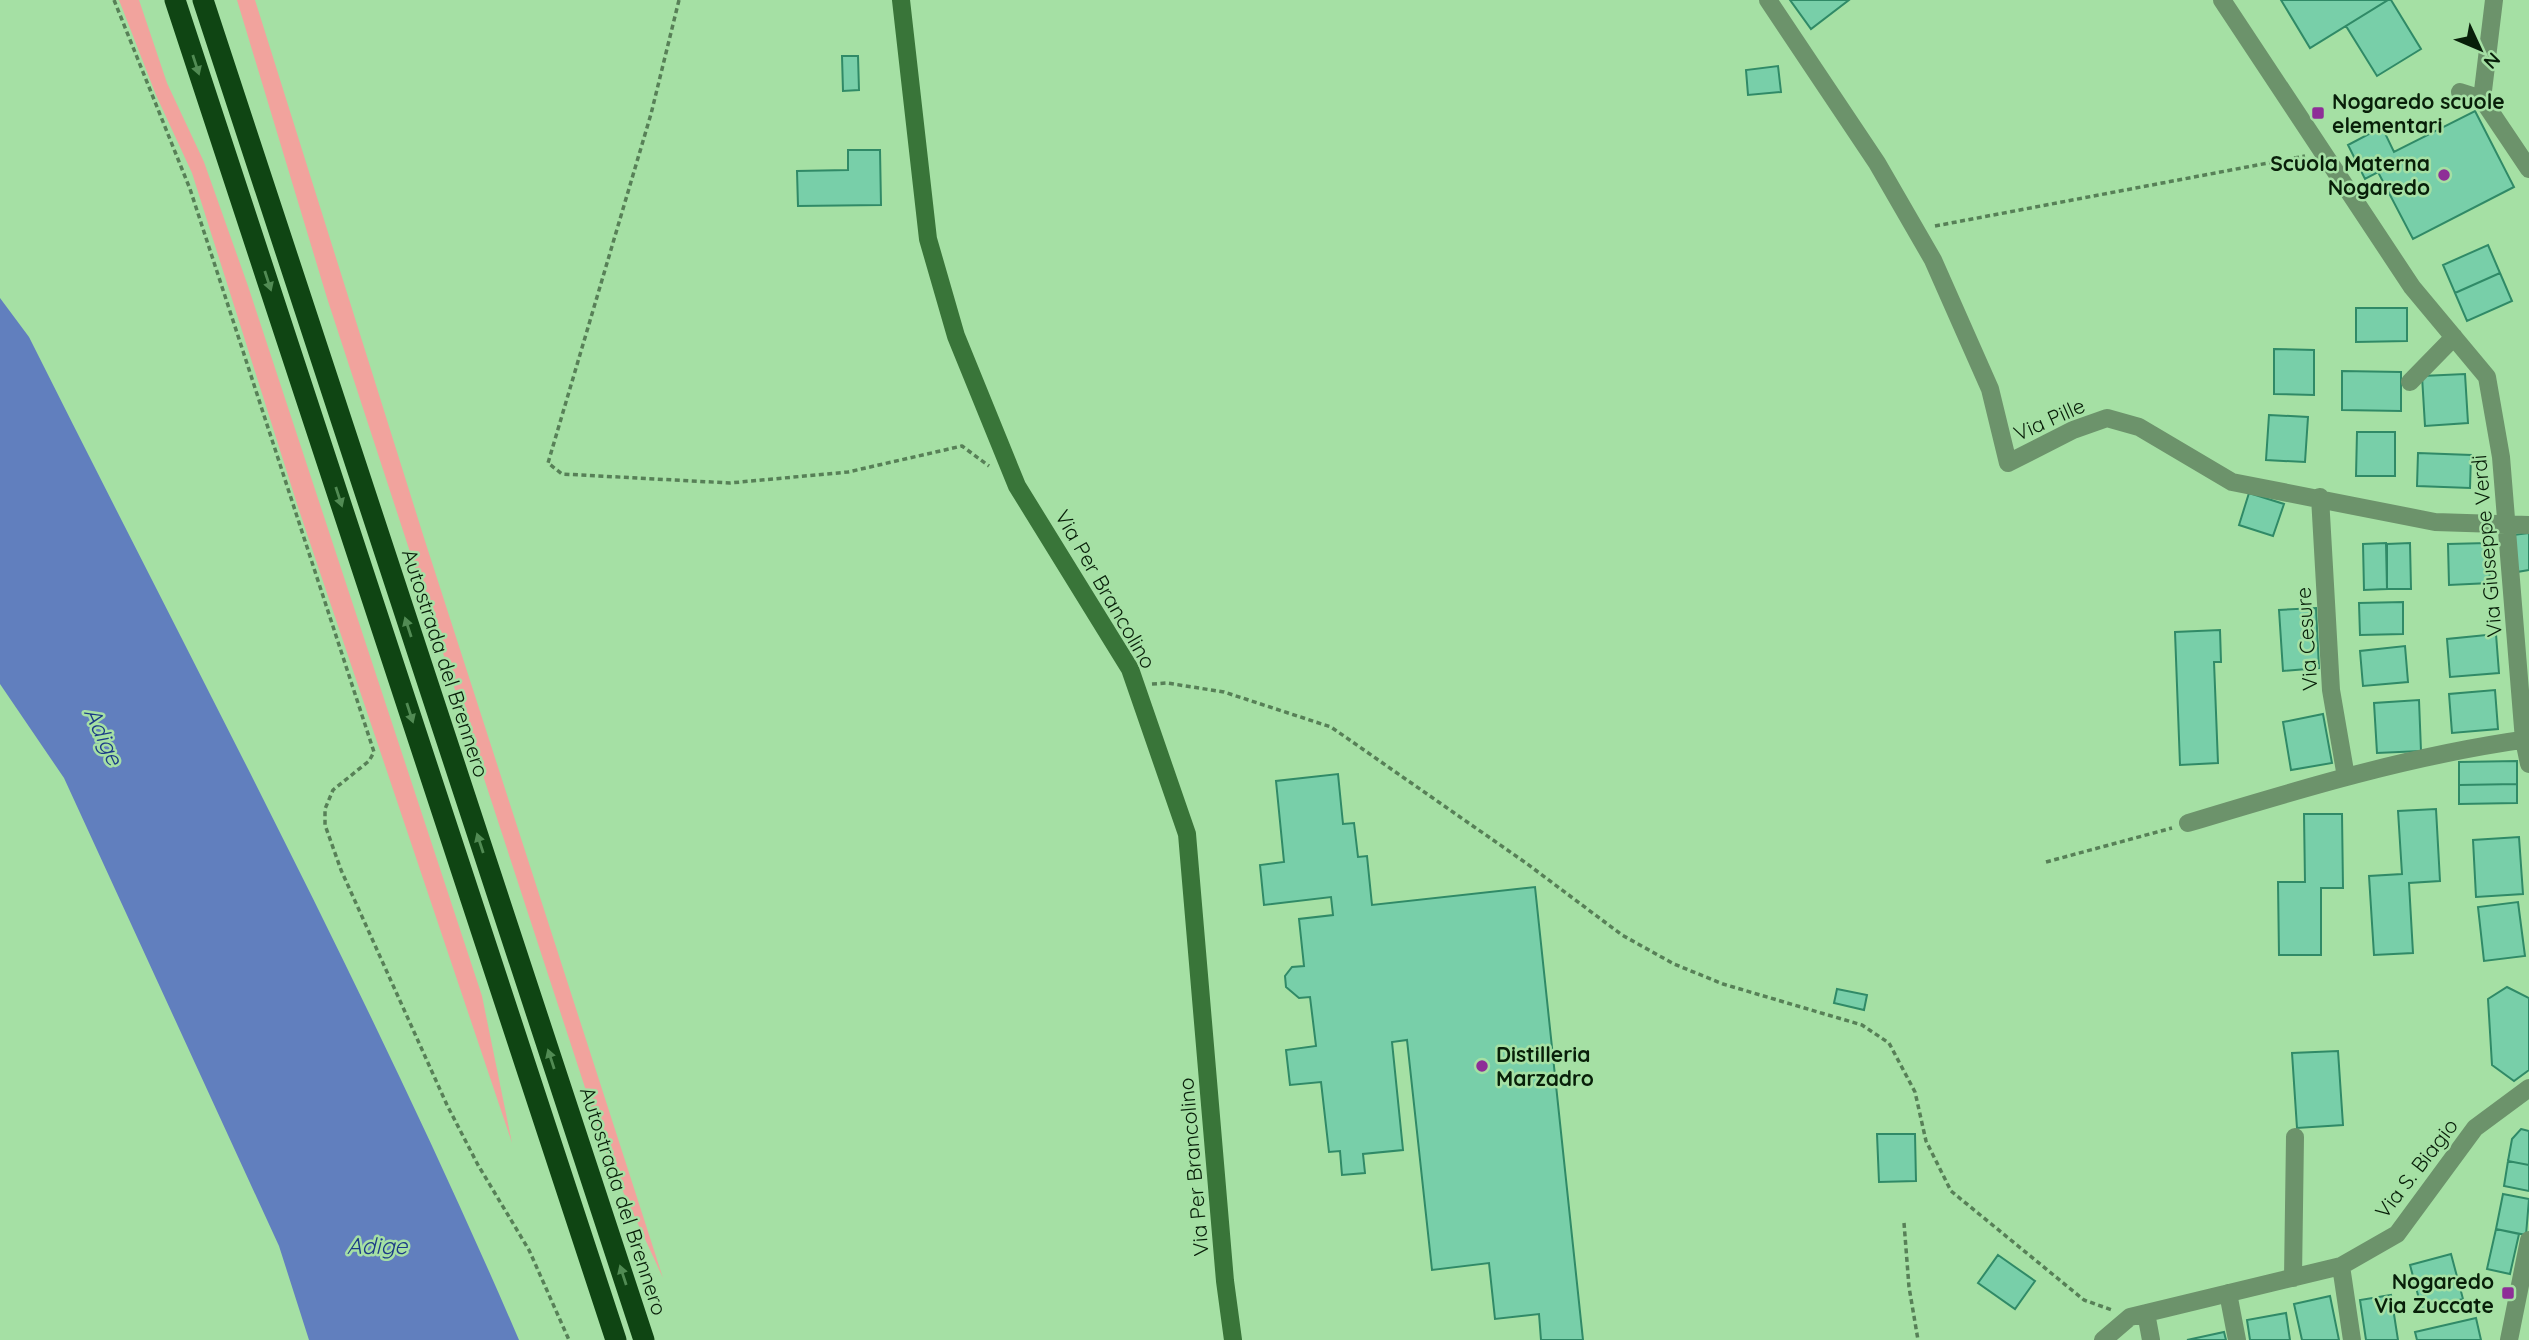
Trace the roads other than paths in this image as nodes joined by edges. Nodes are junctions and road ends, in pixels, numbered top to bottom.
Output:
1 (175, 0) edge
2 (203, 0) edge
3 (901, 0) edge
4 (1768, 0) edge
5 (2222, 0) edge
6 (2494, 0) edge
7 (2460, 92) dead end
8 (2482, 99) junction
9 (2529, 170) edge
10 (2454, 337) junction
11 (2410, 382) dead end
12 (2320, 497) junction
13 (2506, 524) junction
14 (2529, 525) edge
15 (2526, 739) edge
16 (2529, 764) edge
17 (2346, 777) junction
18 (2188, 823) road end
19 (2529, 1088) edge
20 (2295, 1137) dead end
21 (2529, 1240) edge
22 (2341, 1266) junction
23 (2293, 1278) junction
24 (2228, 1293) junction
25 (2138, 1315) junction
26 (616, 1340) edge
27 (644, 1340) edge
28 (1233, 1340) edge
29 (2103, 1340) edge
30 (2151, 1340) edge
31 (2237, 1340) edge
32 (2352, 1340) edge
33 (2509, 1340) edge

1 -> 26 highway
27 -> 2 highway, Autostrada del Brennero
3 - 28 main road, Via Per Brancolino
4 - 12 street, Via Pille
5 - 10 street, Via Giuseppe Verdi
6 - 8 street
7 - 8 street
8 - 9 street
10 - 11 street
10 - 13 street, Via Giuseppe Verdi
12 - 13 street, Via Pille
12 - 17 street, Via Cesure
13 - 14 street, Via Pille
13 - 15 street, Via Giuseppe Verdi
15 - 16 street, Via Giuseppe Verdi
15 - 17 street
17 - 18 street
19 - 22 street, Via S. Biagio
20 - 23 street
21 - 33 street
22 - 23 street, Via S. Biagio
22 - 32 street
23 - 24 street, Via S. Biagio
24 - 25 street, Via S. Biagio
24 - 31 street
25 - 29 street, Via S. Biagio
25 - 30 street

